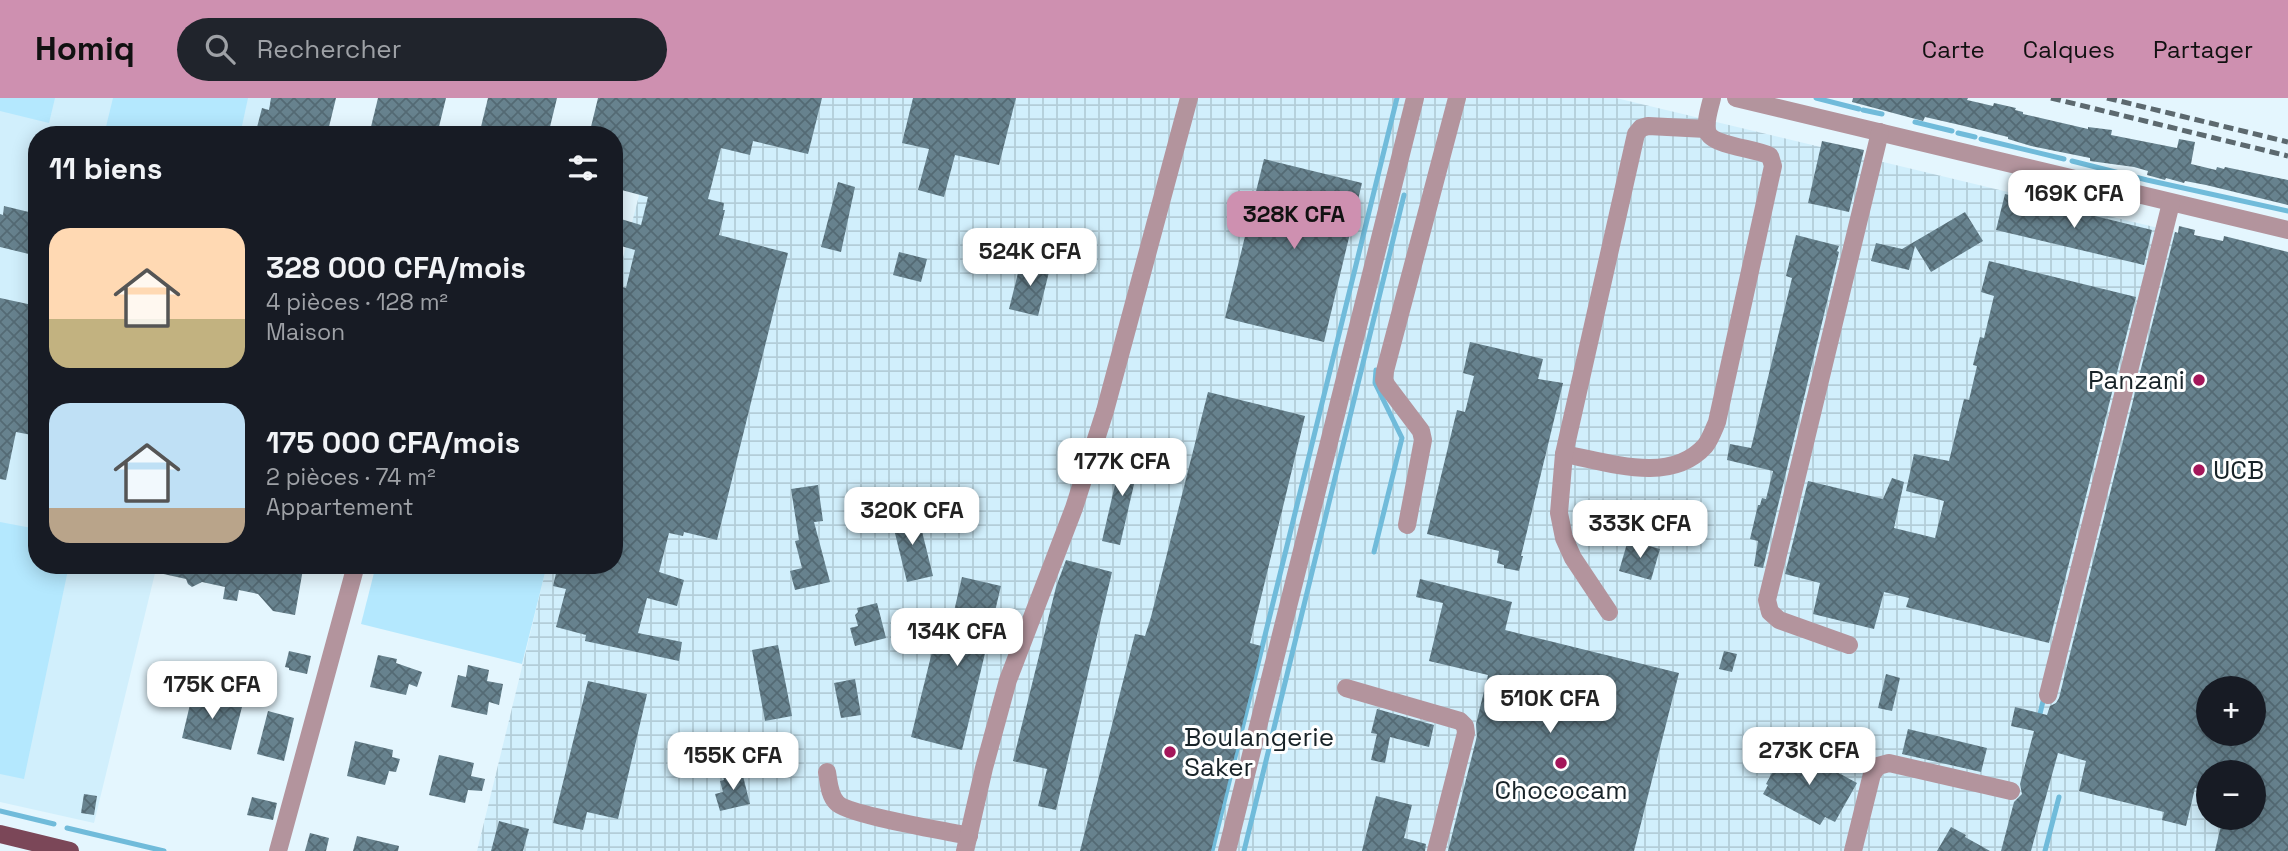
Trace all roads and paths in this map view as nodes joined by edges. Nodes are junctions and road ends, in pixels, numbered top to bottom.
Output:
1 (1189, 98) edge
2 (1415, 98) edge
3 (1457, 98) edge
4 (1712, 98) edge
5 (1736, 98) edge
6 (1706, 129) junction
7 (1880, 132) junction
8 (2171, 203) junction
9 (2288, 230) edge
10 (1564, 454) junction
11 (1407, 525) dead end
12 (354, 574) edge
13 (1609, 612) dead end
14 (1849, 645) dead end
15 (1346, 688) dead end
16 (2048, 695) dead end
17 (827, 772) dead end
18 (2011, 791) dead end
19 (0, 834) edge
20 (967, 843) edge
21 (70, 851) edge
22 (278, 851) edge
23 (1227, 851) edge
24 (1436, 851) edge
25 (1853, 851) edge

1 - 20 street
2 - 23 street
3 - 11 street
4 - 6 street
5 - 7 street
6 - 10 street
6 - 10 street
7 - 8 street
7 - 14 street
8 - 9 street
8 - 16 street
10 - 13 street
12 - 22 street
15 - 24 street
17 - 20 street
18 - 25 street
19 - 21 main road

